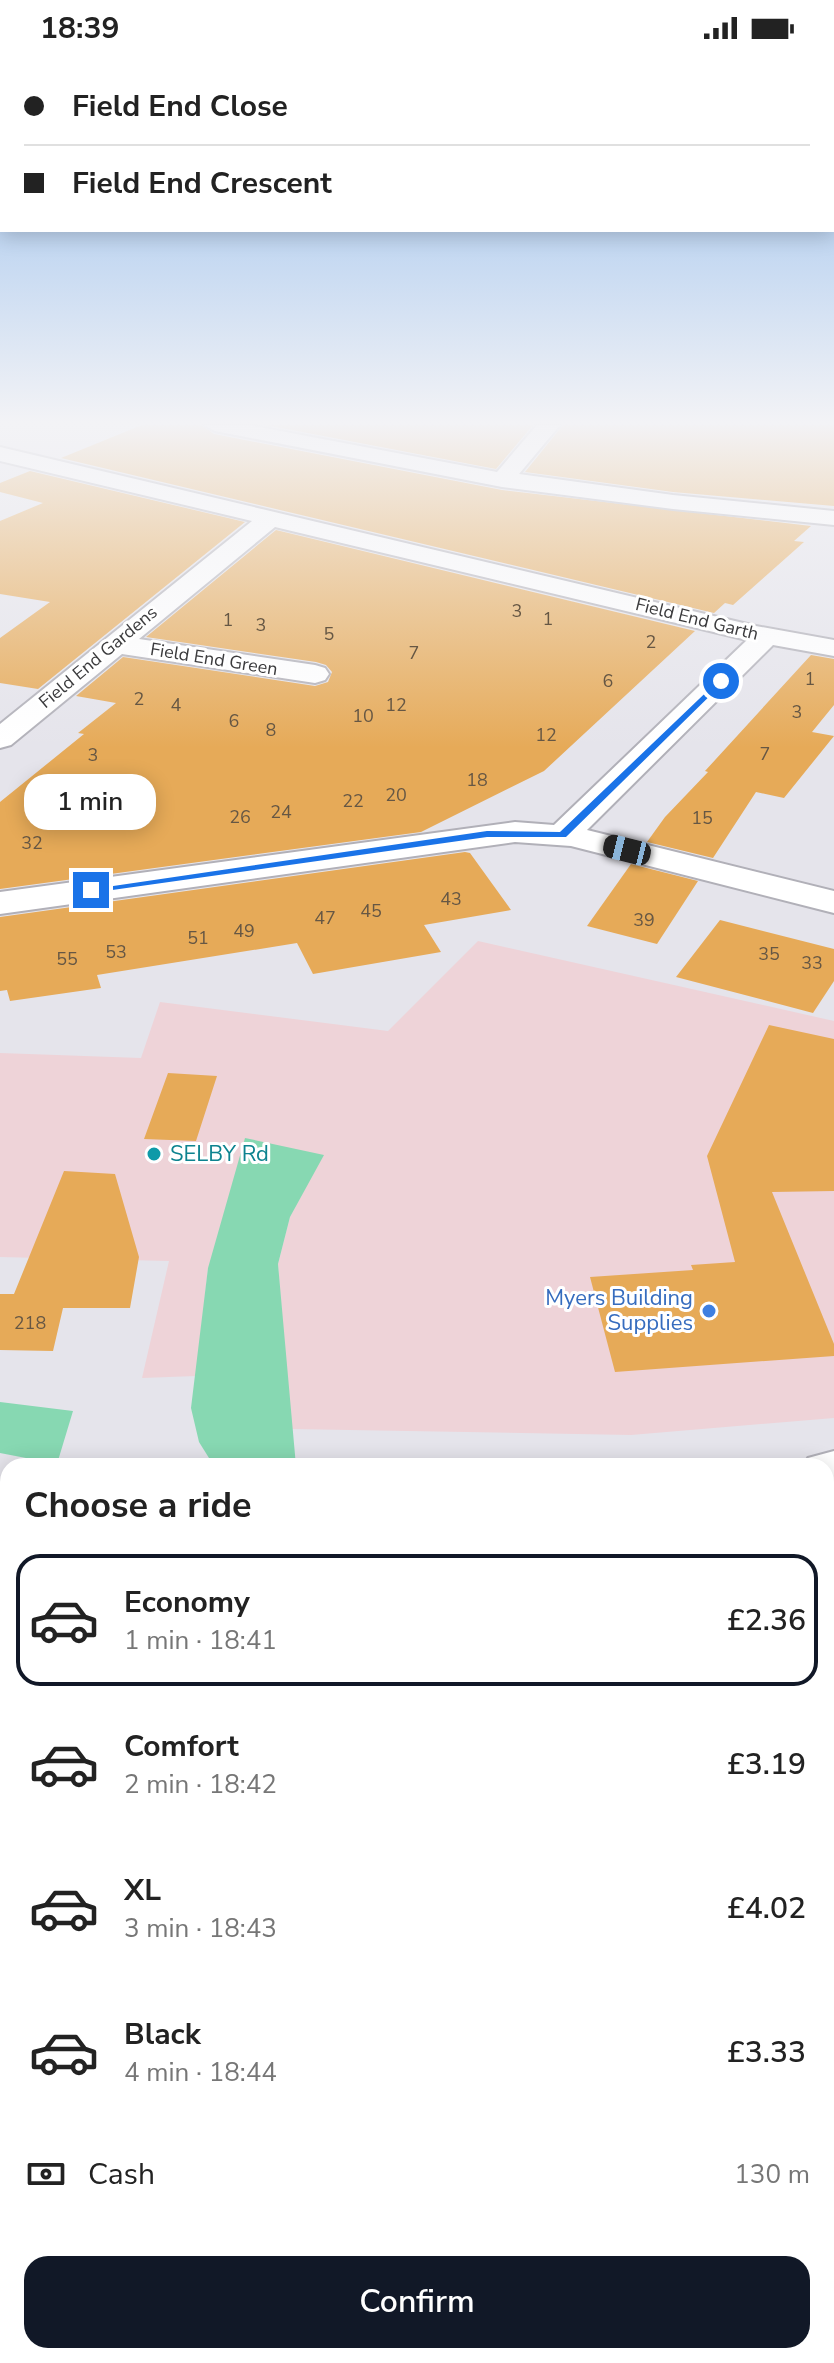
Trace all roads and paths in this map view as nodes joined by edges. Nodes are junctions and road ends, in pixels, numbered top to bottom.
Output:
1 (252, 533) edge
2 (337, 533) edge
3 (767, 636) junction
4 (113, 644) junction
5 (834, 648) edge
6 (315, 674) dead end
7 (0, 739) edge
8 (563, 835) junction
9 (834, 902) edge
10 (0, 903) edge

1 - 4 street, Field End Gardens
2 - 3 street, Field End Garth
3 - 5 street, Field End Garth
3 - 8 street
4 - 6 street, Field End Green
4 - 7 street, Field End Gardens
8 - 9 street
8 - 10 street

